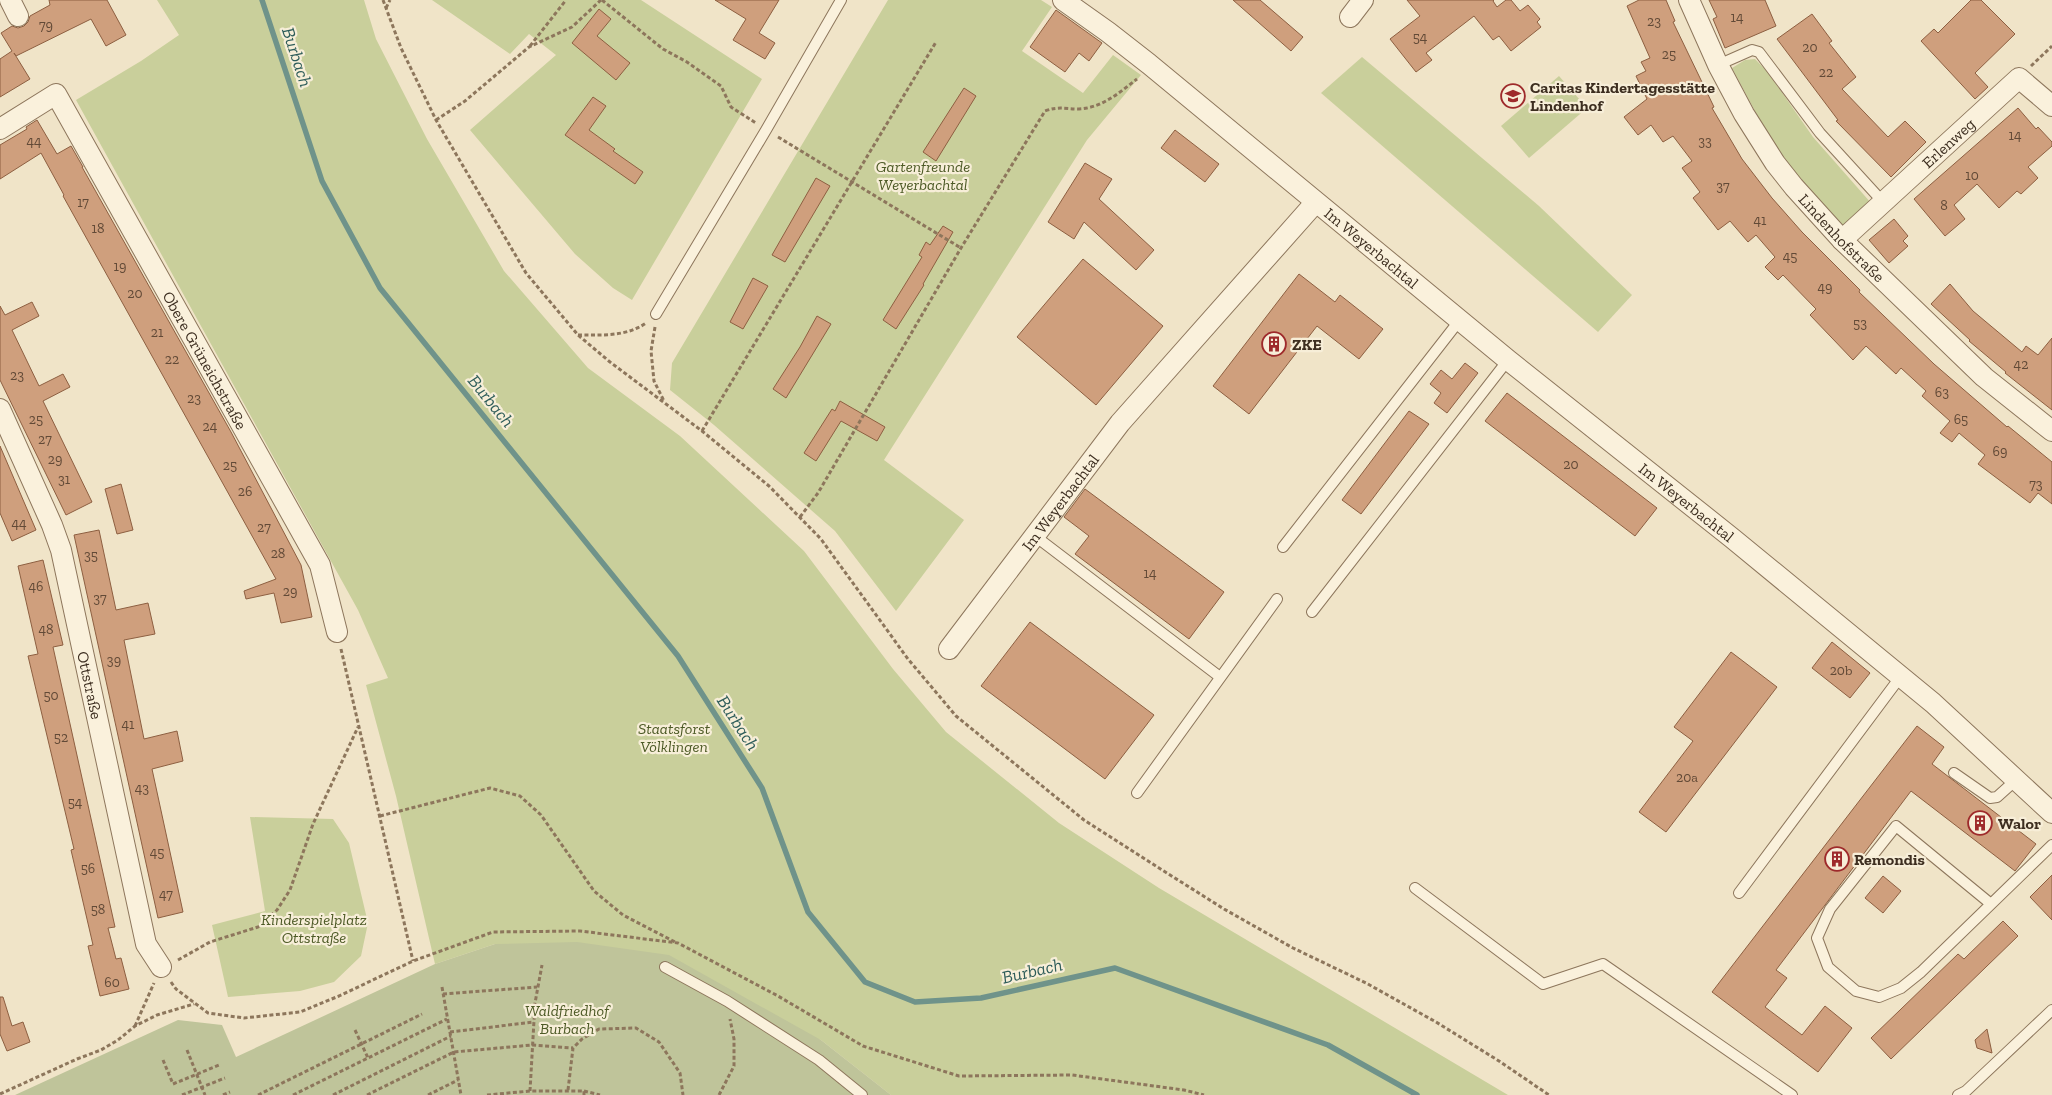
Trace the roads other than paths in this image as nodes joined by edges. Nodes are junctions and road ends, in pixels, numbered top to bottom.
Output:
1 (841, 0) edge
2 (1063, 0) edge
3 (1363, 0) edge
4 (1689, 0) edge
5 (1350, 17) dead end
6 (1718, 65) junction
7 (2052, 106) edge
8 (0, 129) edge
9 (1883, 202) junction
10 (1315, 203) junction
11 (1842, 240) junction
12 (656, 314) road end
13 (1459, 321) junction
14 (1508, 360) junction
15 (0, 409) edge
16 (2052, 431) edge
17 (1034, 536) junction
18 (1283, 547) dead end
19 (1277, 599) dead end
20 (1312, 612) dead end
21 (337, 632) road end
22 (949, 649) dead end
23 (1901, 676) junction
24 (1220, 677) junction
25 (1954, 773) dead end
26 (2017, 779) junction
27 (1137, 793) dead end
28 (2052, 813) edge
29 (2052, 845) edge
30 (1415, 888) dead end
31 (1739, 893) dead end
32 (1991, 904) junction
33 (161, 967) road end
34 (665, 967) dead end
35 (2052, 1010) edge
36 (862, 1095) edge
37 (1792, 1095) edge
38 (1958, 1095) edge

1 - 12 lane
2 - 10 street, Im Weyerbachtal
3 - 5 street
4 - 6 street, Lindenhofstraße
6 - 9 lane
6 - 11 street, Lindenhofstraße
7 - 9 street, Erlenweg
8 - 21 street, Obere Grüneichstraße
9 - 11 street, Erlenweg
10 - 13 street, Im Weyerbachtal
10 - 17 street, Im Weyerbachtal
11 - 16 street, Lindenhofstraße
13 - 14 street, Im Weyerbachtal
13 - 18 lane
14 - 20 lane
14 - 23 street, Im Weyerbachtal
15 - 33 street, Ottstraße
17 - 22 street, Im Weyerbachtal
17 - 24 lane
19 - 24 lane
23 - 26 street, Im Weyerbachtal
23 - 31 lane
24 - 27 lane
25 - 26 lane
26 - 28 street, Im Weyerbachtal
29 - 32 lane
30 - 37 lane
32 - 32 lane
34 - 36 lane
35 - 38 lane

